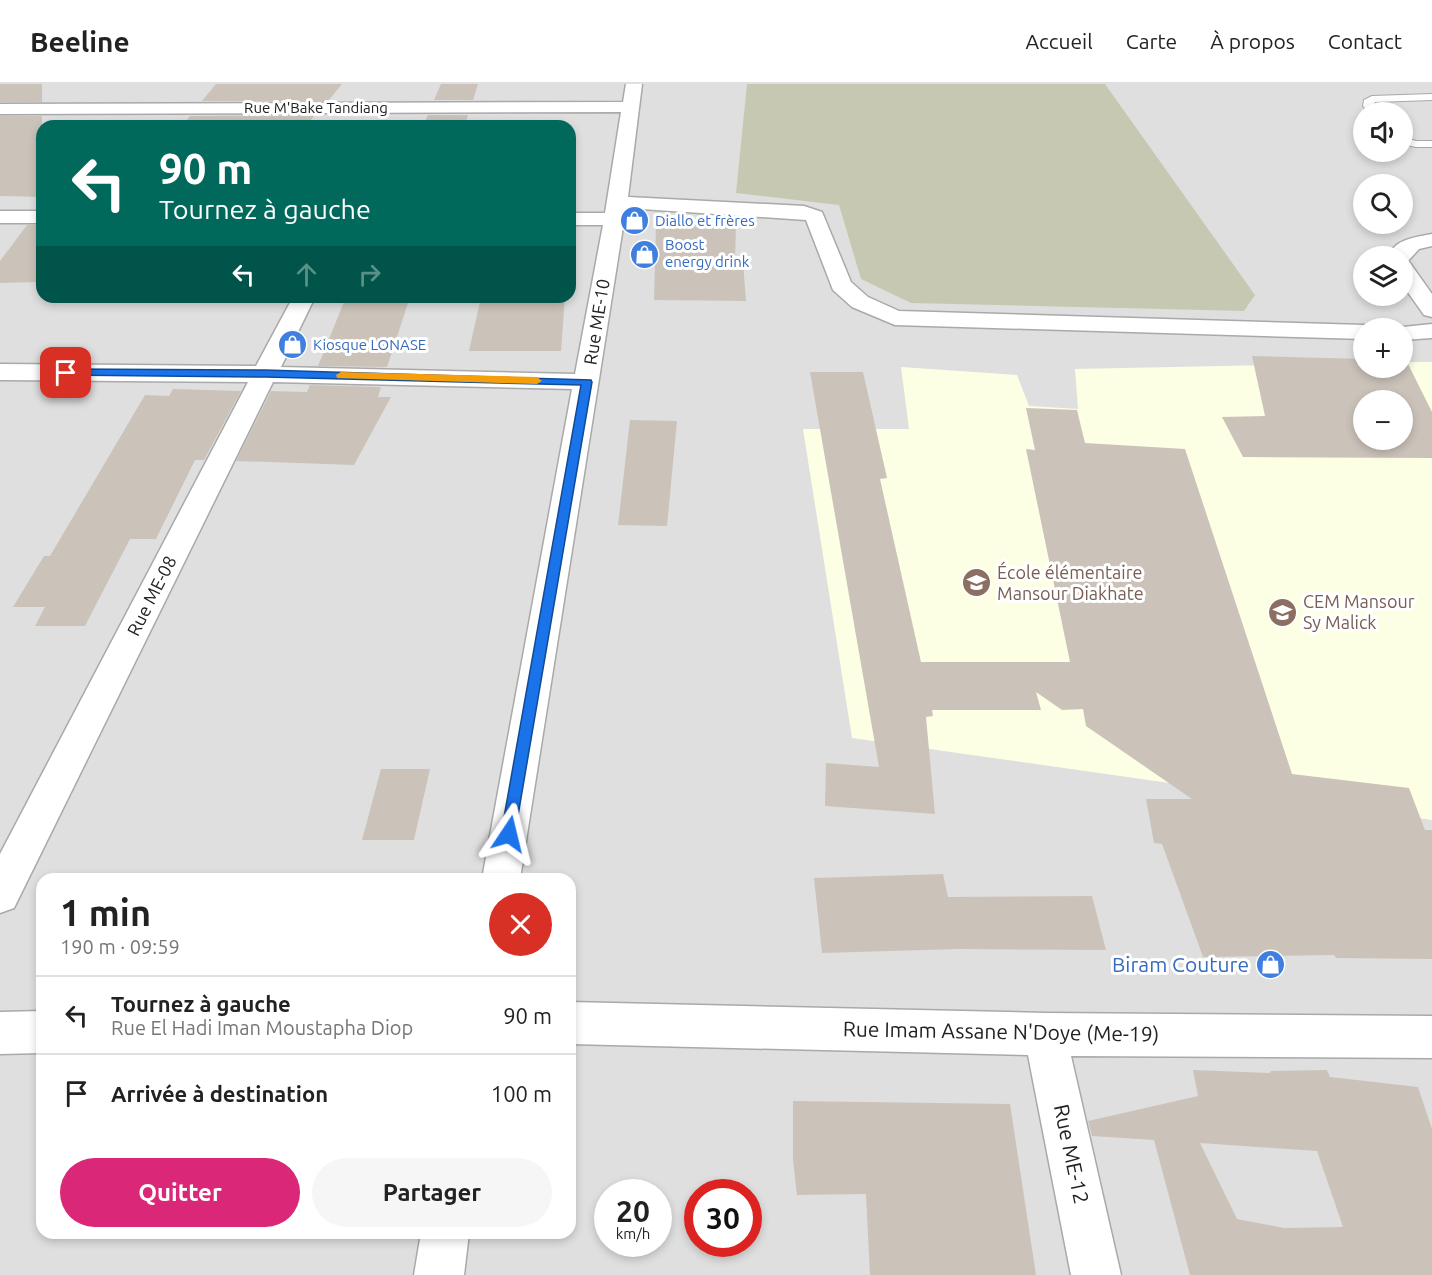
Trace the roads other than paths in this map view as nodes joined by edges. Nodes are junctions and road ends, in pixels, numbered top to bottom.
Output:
1 (633, 96) edge
2 (1432, 97) edge
3 (405, 100) junction
4 (1368, 102) edge
5 (0, 109) edge
6 (395, 120) edge
7 (1413, 143) edge
8 (1432, 144) edge
9 (616, 211) junction
10 (0, 217) edge
11 (36, 217) edge
12 (576, 218) edge
13 (1432, 240) edge
14 (1410, 246) edge
15 (1413, 283) edge
16 (301, 303) edge
17 (1432, 310) edge
18 (1432, 331) edge
19 (1353, 332) edge
20 (1413, 333) edge
21 (0, 372) edge
22 (265, 374) junction
23 (587, 382) junction
24 (502, 873) edge
25 (0, 894) edge
26 (576, 1023) edge
27 (36, 1032) edge
28 (0, 1033) edge
29 (1045, 1034) junction
30 (1432, 1037) edge
31 (444, 1239) edge
32 (439, 1275) edge
33 (1096, 1275) edge

1 - 3 street, Rue M'Bake Tandiang
1 - 9 street, Rue ME-10
2 - 4 lane
3 - 5 street, Rue M'Bake Tandiang
3 - 6 street
7 - 8 lane
9 - 12 street
9 - 19 street
9 - 23 street, Rue ME-10
10 - 11 street
13 - 14 street
15 - 17 street
16 - 22 street, Rue ME-08
18 - 20 street
21 - 22 street
22 - 23 street
22 - 25 street, Rue ME-08
23 - 24 street, Rue ME-10
26 - 29 street, Rue Imam Assane N'Doye (Me-19)
27 - 28 street
29 - 30 street, Rue Imam Assane N'Doye (Me-19)
29 - 33 street, Rue ME-12
31 - 32 street

